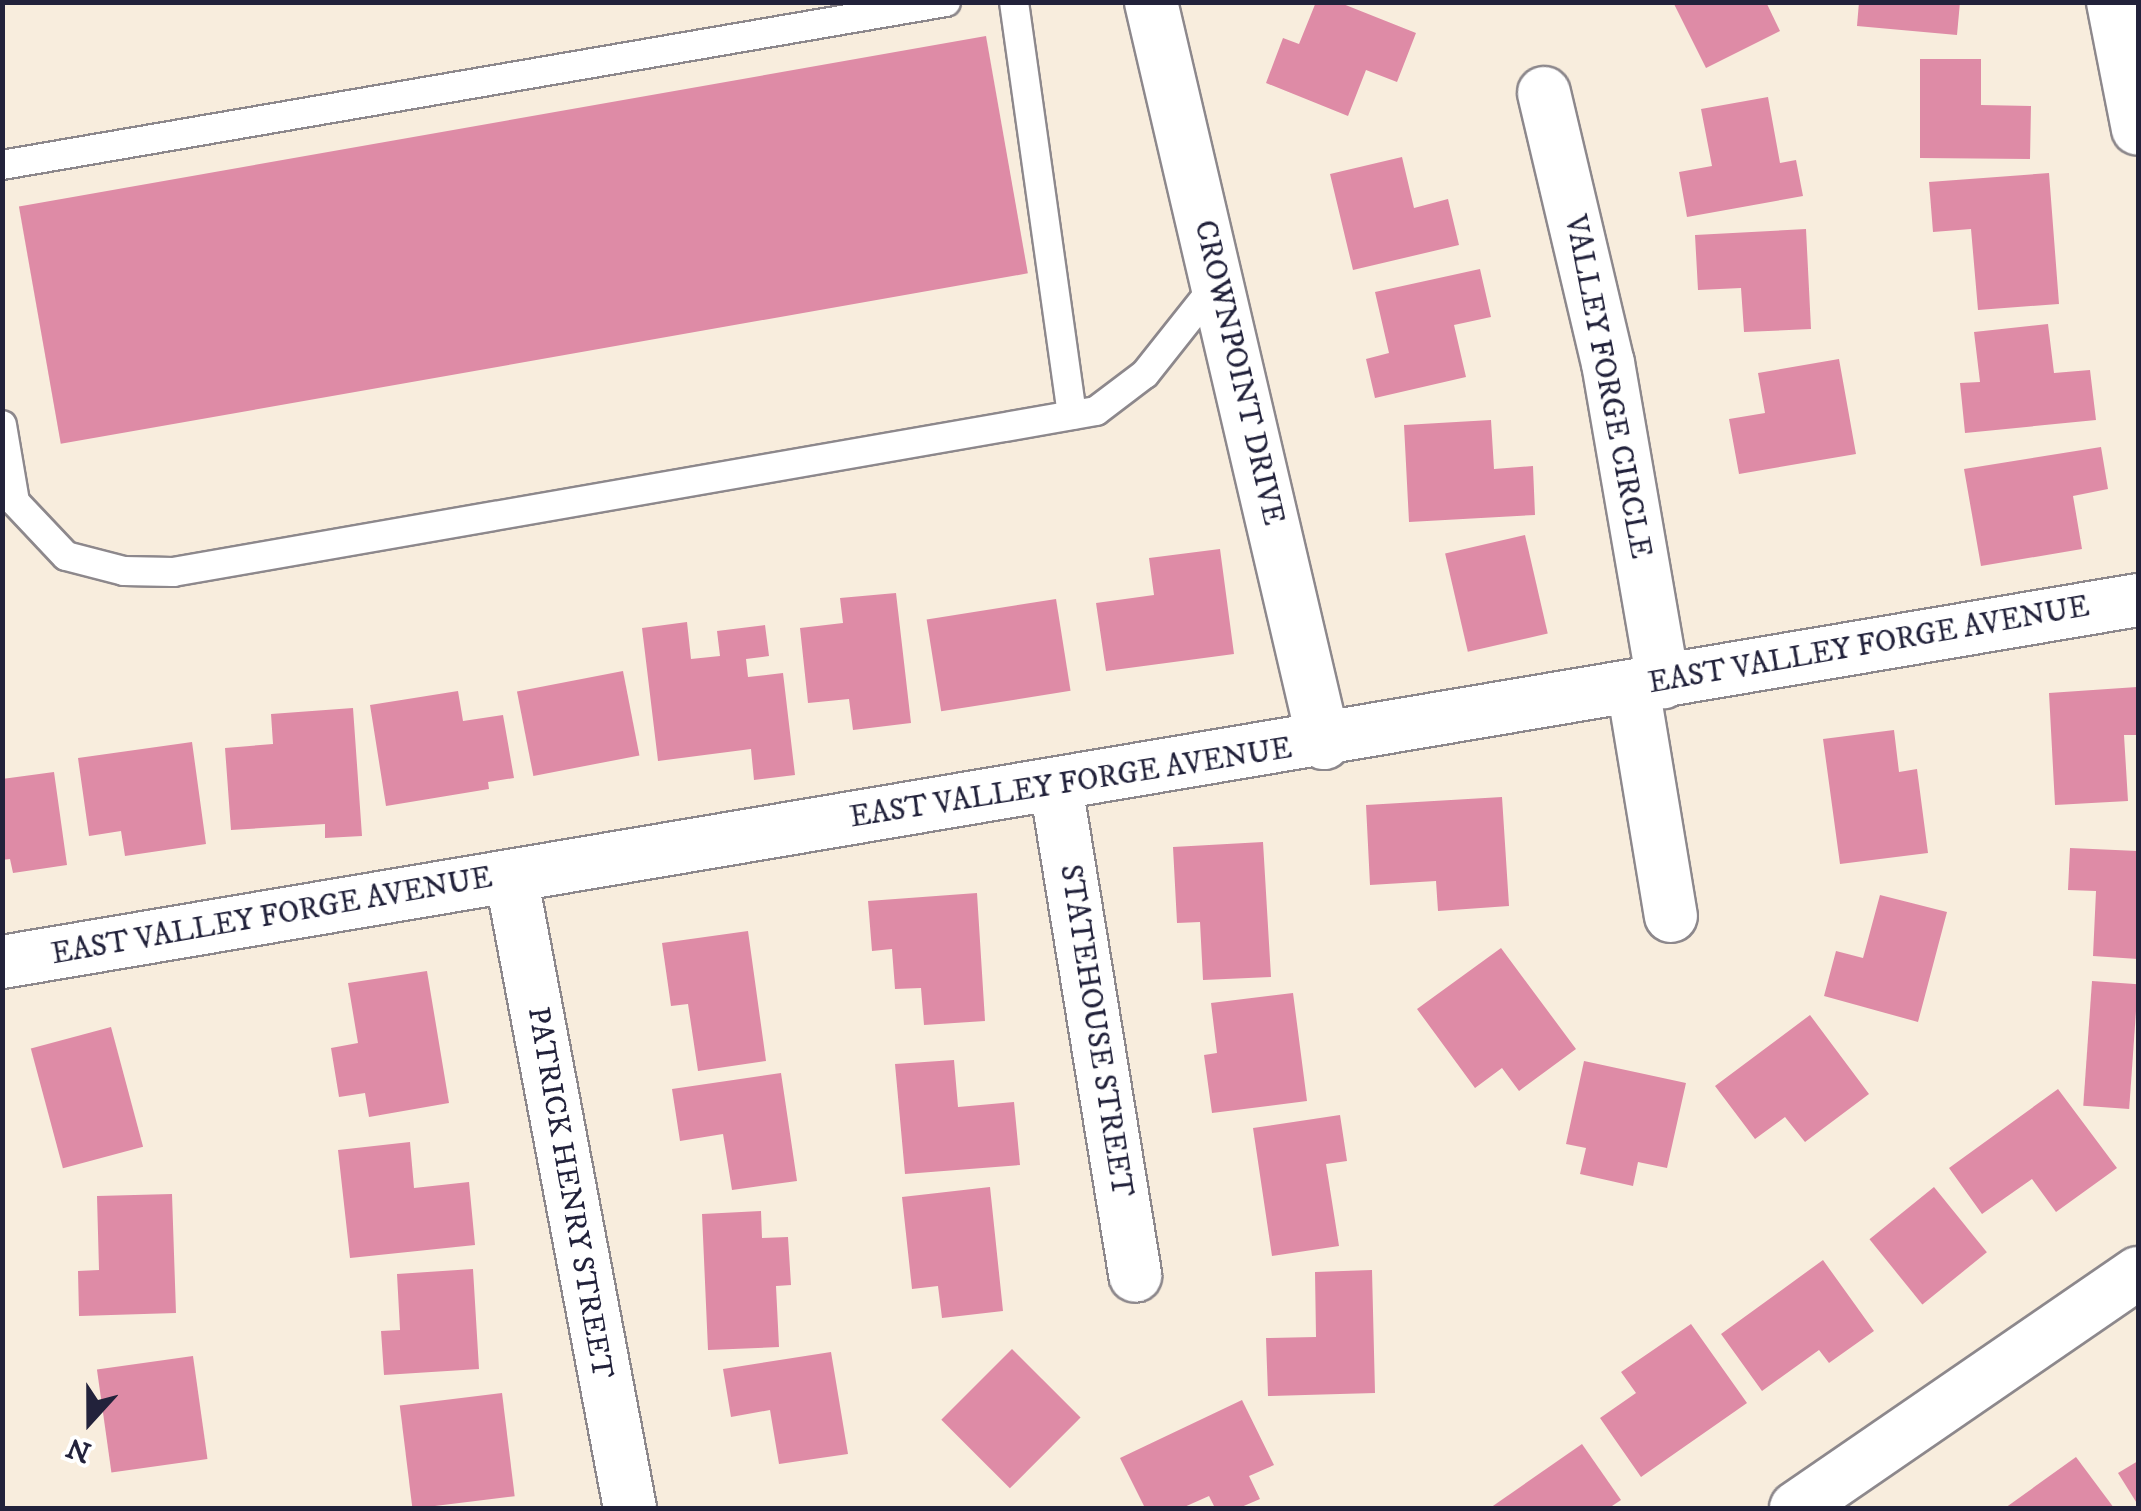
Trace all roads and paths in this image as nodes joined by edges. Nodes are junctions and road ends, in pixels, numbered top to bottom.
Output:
1 (946, 2) edge
2 (1014, 2) edge
3 (1151, 2) edge
4 (2113, 2) edge
5 (1544, 92) dead end
6 (2138, 129) edge
7 (2, 165) edge
8 (1216, 282) junction
9 (1072, 415) junction
10 (2, 426) edge
11 (2138, 600) edge
12 (1648, 685) junction
13 (1324, 743) junction
14 (1056, 786) junction
15 (511, 876) junction
16 (1671, 916) dead end
17 (2, 962) edge
18 (2138, 1273) edge
19 (1135, 1276) dead end
20 (630, 1508) edge
21 (1796, 1508) edge

1 - 7 lane
2 - 9 lane
3 - 8 street, CROWNPOINT DRIVE
4 - 6 street
5 - 12 street, VALLEY FORGE CIRCLE
8 - 9 lane
8 - 13 street, CROWNPOINT DRIVE
9 - 10 lane
11 - 12 street, EAST VALLEY FORGE AVENUE
12 - 13 street, EAST VALLEY FORGE AVENUE
12 - 16 street, VALLEY FORGE CIRCLE
13 - 14 street, EAST VALLEY FORGE AVENUE
14 - 15 street, EAST VALLEY FORGE AVENUE
14 - 19 street, STATEHOUSE STREET
15 - 17 street, EAST VALLEY FORGE AVENUE
15 - 20 street, PATRICK HENRY STREET
18 - 21 street

